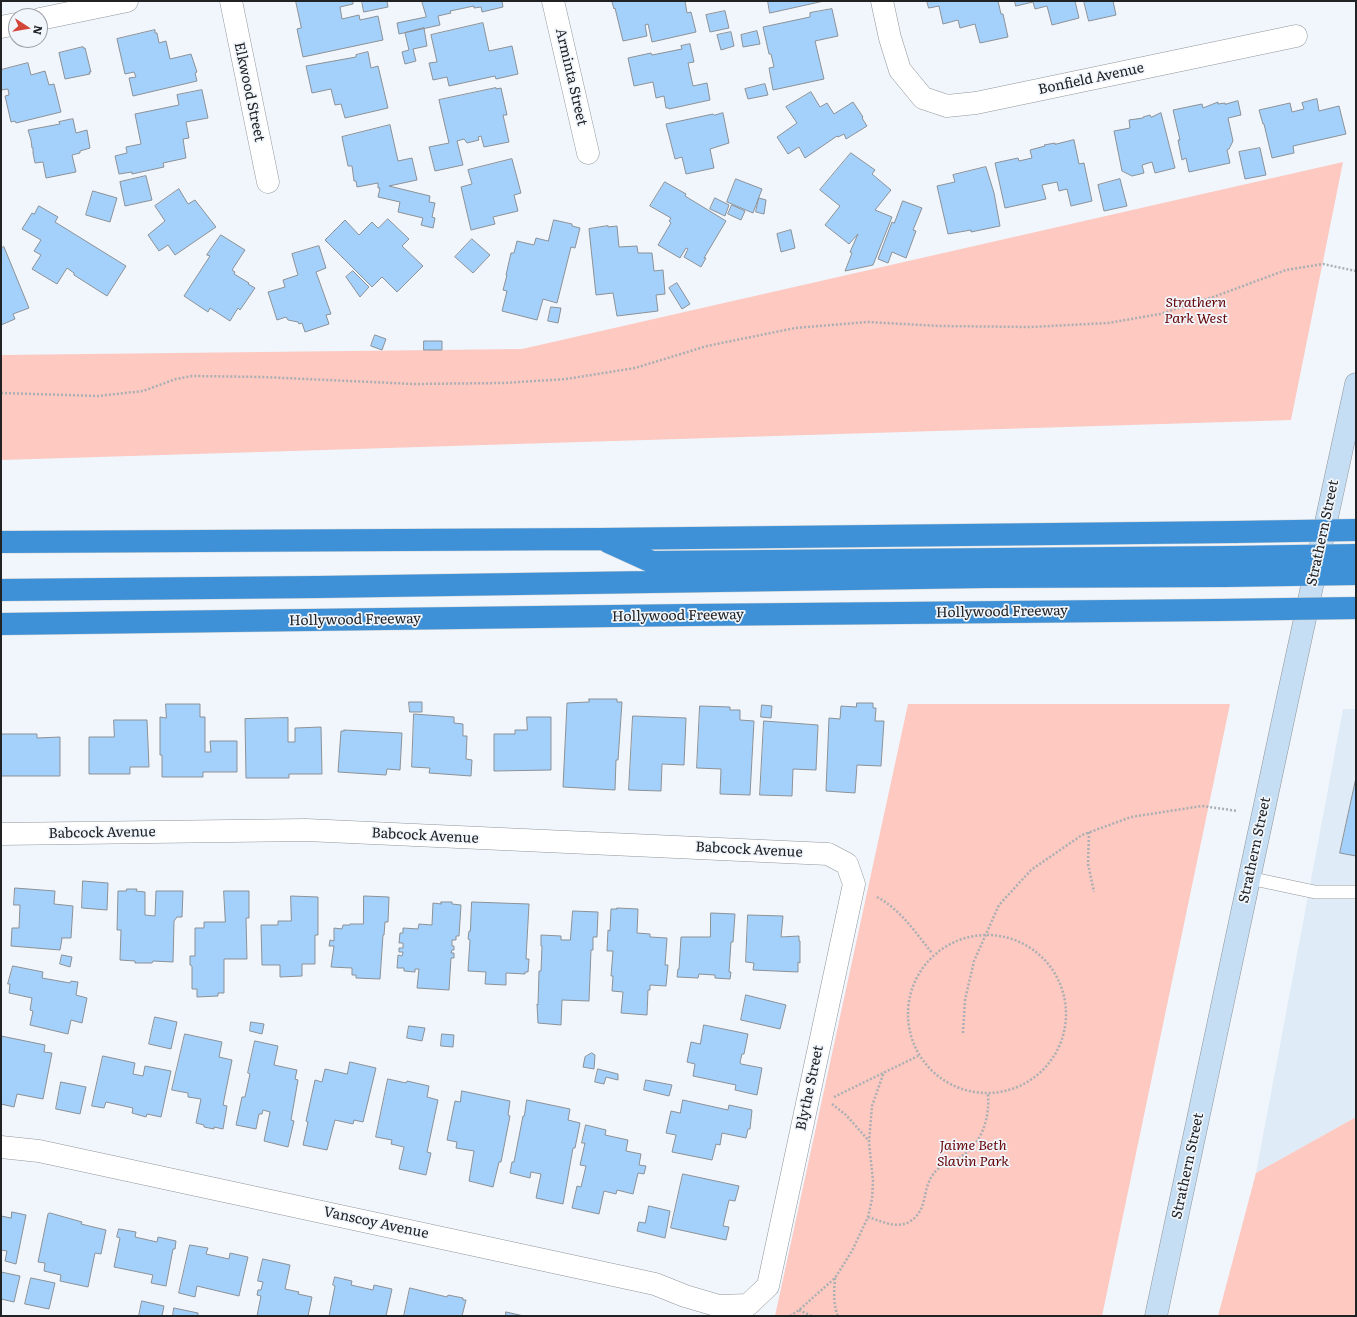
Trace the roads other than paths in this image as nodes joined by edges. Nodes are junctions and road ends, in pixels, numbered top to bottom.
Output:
1 (127, 1) edge
2 (231, 1) edge
3 (553, 1) edge
4 (882, 1) edge
5 (48, 17) edge
6 (1296, 36) dead end
7 (588, 153) dead end
8 (268, 182) dead end
9 (1356, 387) edge
10 (1356, 530) edge
11 (601, 539) junction
12 (1, 542) edge
13 (1356, 555) edge
14 (1227, 566) junction
15 (1356, 574) edge
16 (1, 590) edge
17 (1356, 608) edge
18 (1, 624) edge
19 (1, 834) edge
20 (850, 874) joint
21 (1249, 878) junction
22 (1356, 892) edge
23 (1, 1147) edge
24 (748, 1305) joint
25 (1156, 1316) edge

1 - 5 street
2 - 8 street, Elkwood Street
3 - 7 street, Arminta Street
4 - 6 street, Bonfield Avenue
9 - 21 street, Strathern Street
10 - 11 highway, bridge
11 - 12 highway
11 - 14 highway
13 - 14 highway, bridge
14 - 15 highway, bridge
14 - 16 highway
17 - 18 highway, Hollywood Freeway, bridge
19 - 20 street, Babcock Avenue
20 - 24 street, Blythe Street
21 - 22 lane
21 - 25 street, Strathern Street
23 - 24 street, Vanscoy Avenue

